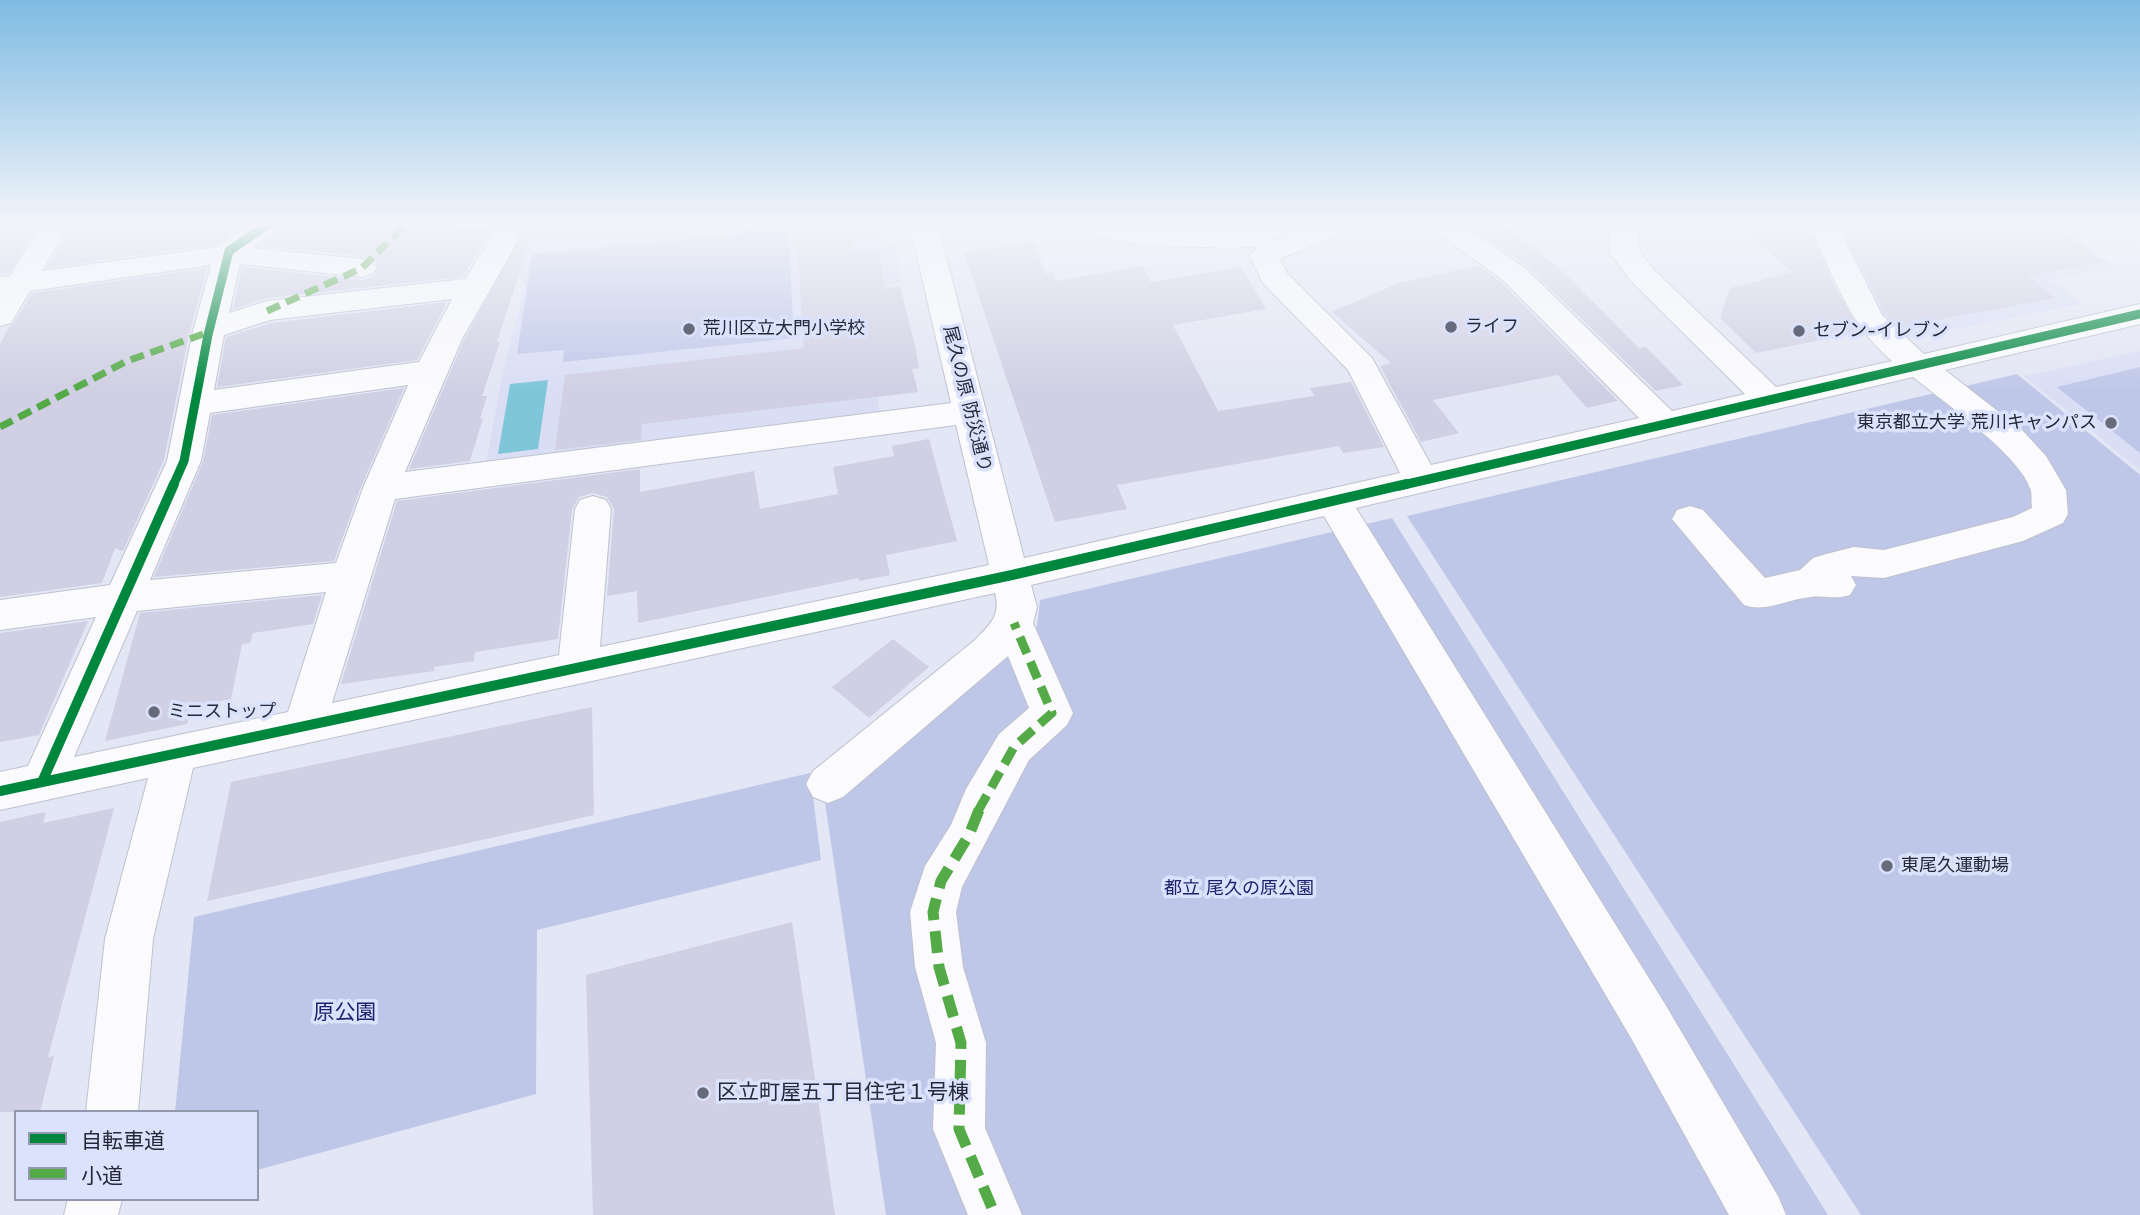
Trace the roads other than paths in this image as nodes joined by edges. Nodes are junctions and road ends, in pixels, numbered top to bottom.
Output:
1 (54, 279) edge
2 (222, 279) edge
3 (480, 279) edge
4 (937, 279) edge
5 (1276, 279) edge
6 (1517, 279) edge
7 (1646, 279) edge
8 (1850, 279) edge
9 (9, 285) edge
10 (474, 287) junction
11 (2140, 314) edge
12 (0, 316) edge
13 (210, 329) junction
14 (1918, 367) junction
15 (431, 371) junction
16 (1771, 401) junction
17 (195, 404) junction
18 (969, 411) junction
19 (1666, 425) junction
20 (1422, 481) junction
21 (381, 488) junction
22 (1333, 500) junction
23 (593, 509) dead end
24 (1690, 519) dead end
25 (1012, 575) junction
26 (347, 576) junction
27 (123, 598) junction
28 (0, 615) edge
29 (1014, 623) junction
30 (578, 668) junction
31 (305, 726) junction
32 (175, 754) junction
33 (42, 782) junction
34 (828, 784) dead end
35 (0, 791) edge
36 (112, 1110) edge
37 (995, 1215) edge
38 (1758, 1215) edge

1 - 9 street
2 - 13 street
3 - 10 street
4 - 18 street, 尾久の原 防災通り
5 - 20 street
6 - 19 street
7 - 16 street
8 - 14 street
9 - 12 street
10 - 13 street
10 - 15 street
11 - 14 street
13 - 17 street
14 - 16 street
14 - 24 street
15 - 17 street
15 - 21 street
16 - 19 street
17 - 27 street
18 - 21 street
18 - 25 street, 尾久の原 防災通り
19 - 20 street
20 - 22 street
21 - 26 street
22 - 25 street
22 - 38 street
23 - 30 street
25 - 29 street, 尾久の原 防災通り
25 - 30 street
26 - 27 street
26 - 31 street
27 - 28 street
27 - 33 street
29 - 34 street
29 - 37 street
30 - 31 street
31 - 32 street
32 - 33 street
32 - 36 street
33 - 35 street

